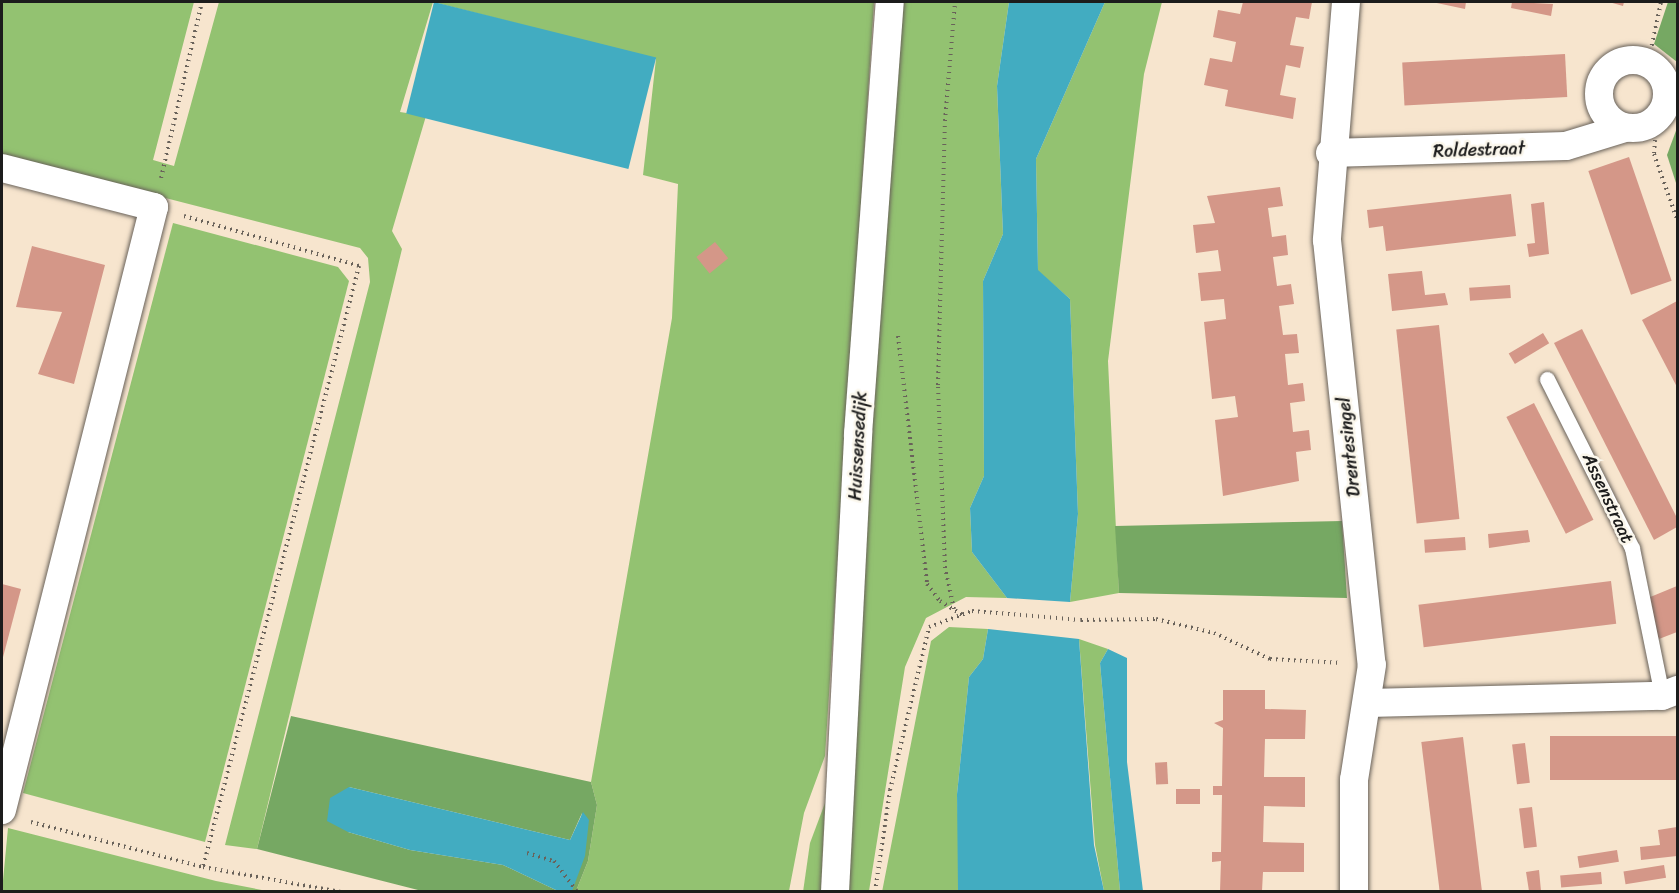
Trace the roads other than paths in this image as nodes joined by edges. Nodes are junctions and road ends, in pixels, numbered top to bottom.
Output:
1 (890, 2) edge
2 (1346, 2) edge
3 (1668, 105) edge
4 (1625, 128) junction
5 (1330, 153) junction
6 (2, 168) edge
7 (1546, 379) dead end
8 (1670, 693) edge
9 (1368, 703) junction
10 (13, 815) edge
11 (835, 891) edge
12 (1354, 891) edge

1 - 11 street, Huissensedijk
2 - 5 street, Drentesingel
3 - 4 street, Roldestraat
3 - 4 street
4 - 5 street, Roldestraat
5 - 9 street, Drentesingel
6 - 10 street
7 - 8 lane, Assenstraat
8 - 9 street, Assenstraat
9 - 12 street, Drentesingel

